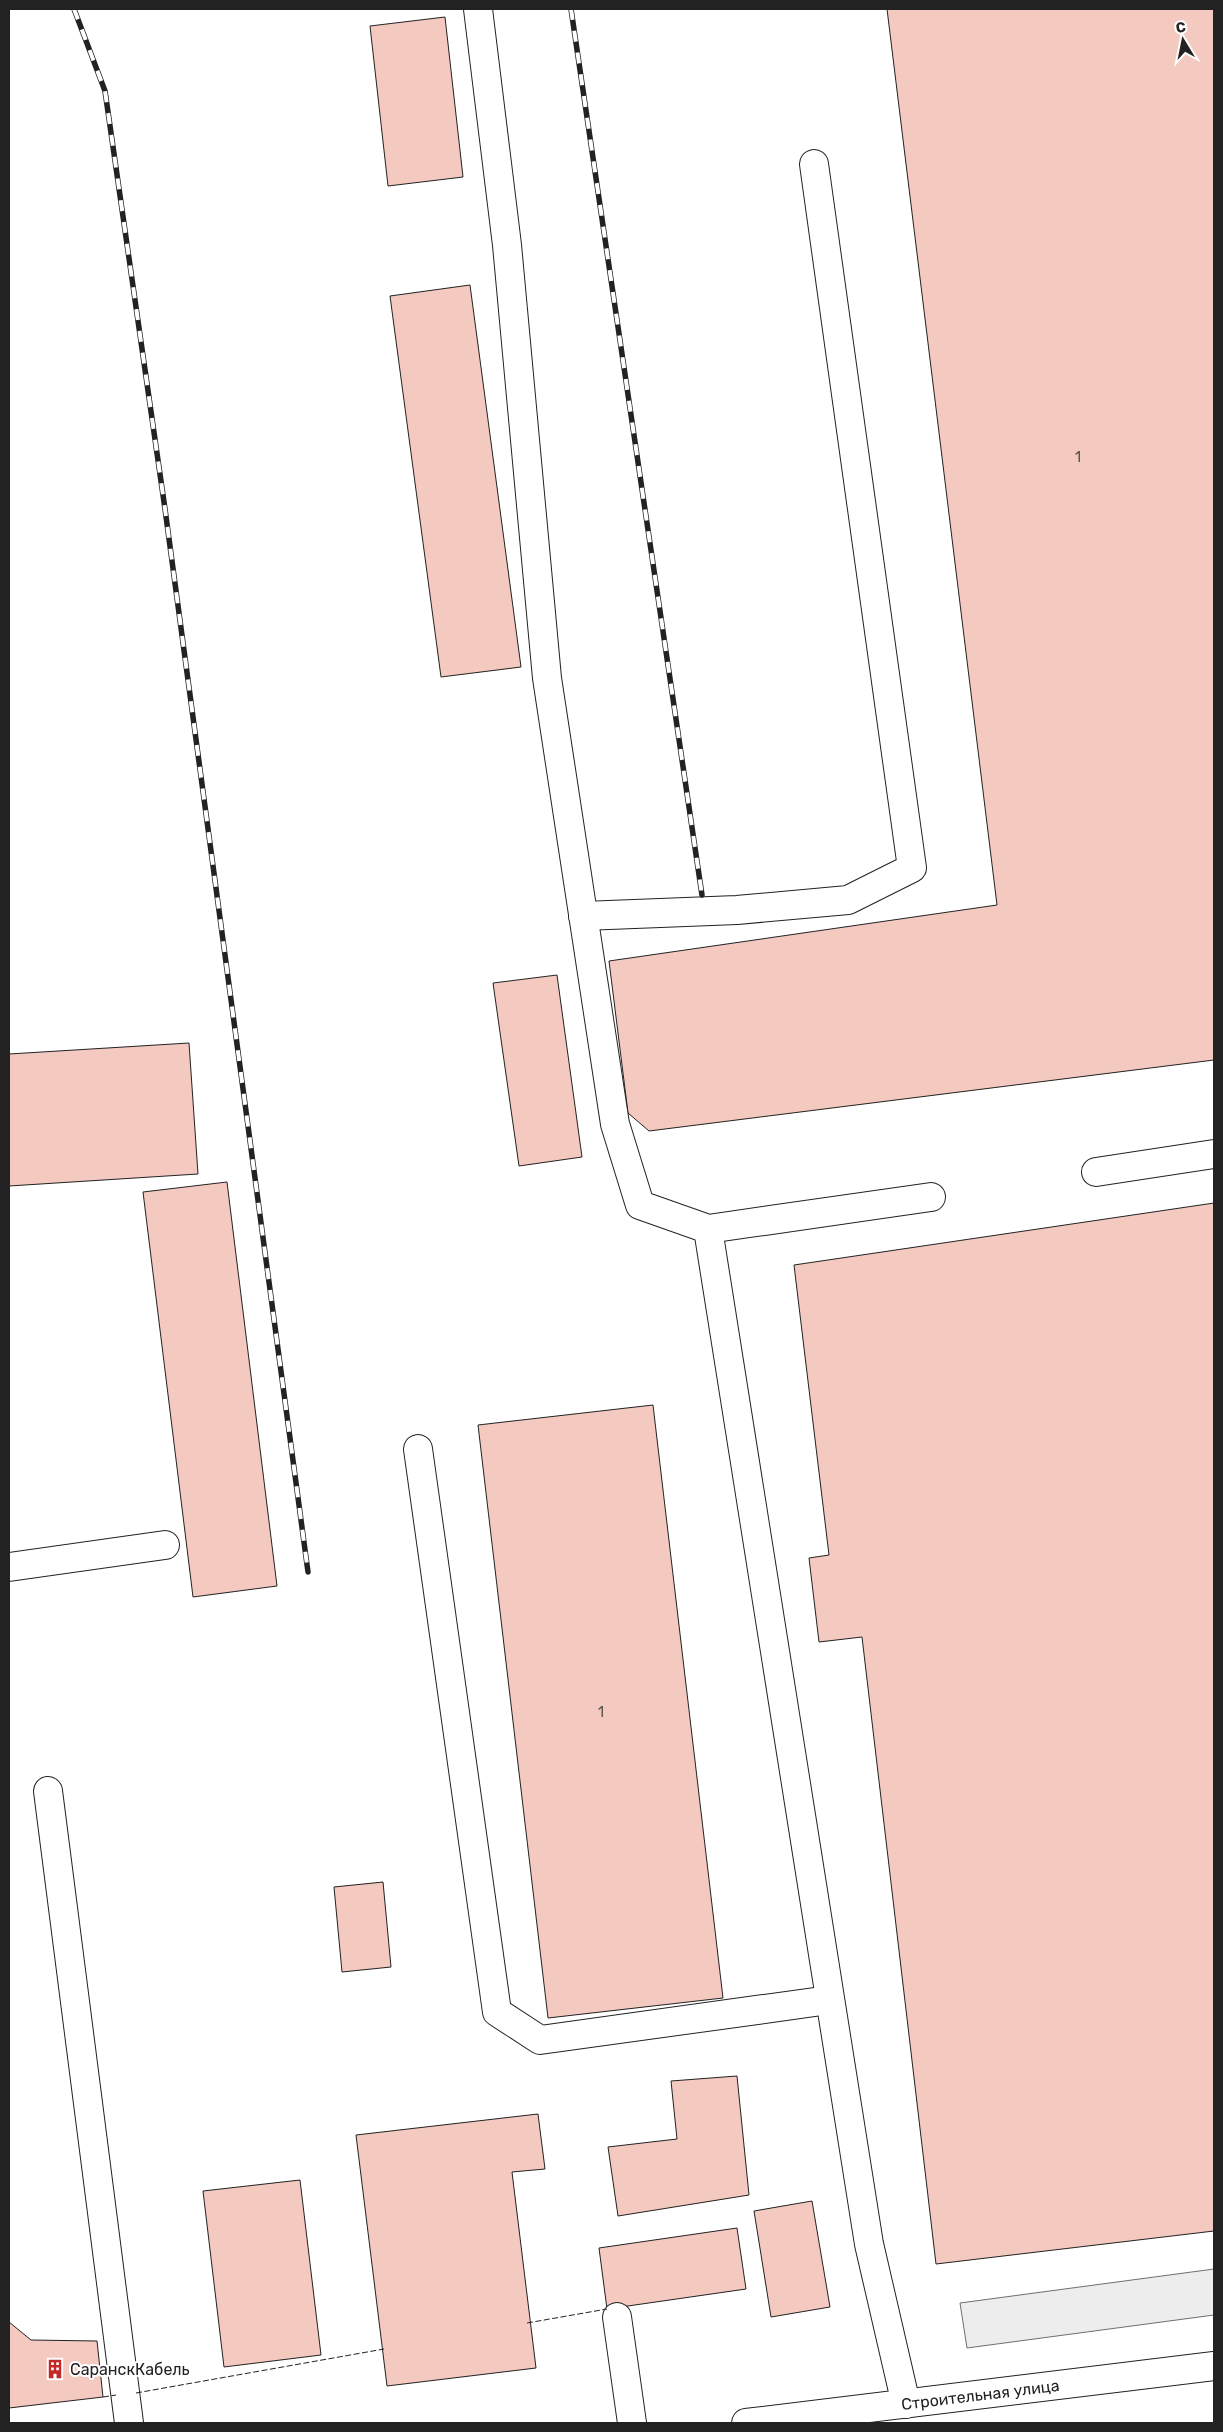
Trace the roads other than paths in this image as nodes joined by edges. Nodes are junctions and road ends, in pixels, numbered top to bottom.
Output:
1 (478, 9) edge
2 (814, 164) dead end
3 (583, 916) junction
4 (1214, 1154) edge
5 (1096, 1172) dead end
6 (931, 1196) dead end
7 (708, 1229) junction
8 (418, 1449) dead end
9 (164, 1545) dead end
10 (9, 1567) edge
11 (48, 1792) dead end
12 (829, 2000) junction
13 (617, 2317) dead end
14 (1214, 2366) edge
15 (906, 2404) junction
16 (129, 2423) edge
17 (632, 2423) edge
18 (746, 2423) edge

1 - 3 street
2 - 3 street
3 - 7 street
4 - 5 street
6 - 7 street
7 - 12 street
8 - 12 street
9 - 10 street
11 - 16 street
12 - 15 street
13 - 17 street
14 - 15 street, Строительная улица
15 - 18 street, Строительная улица

